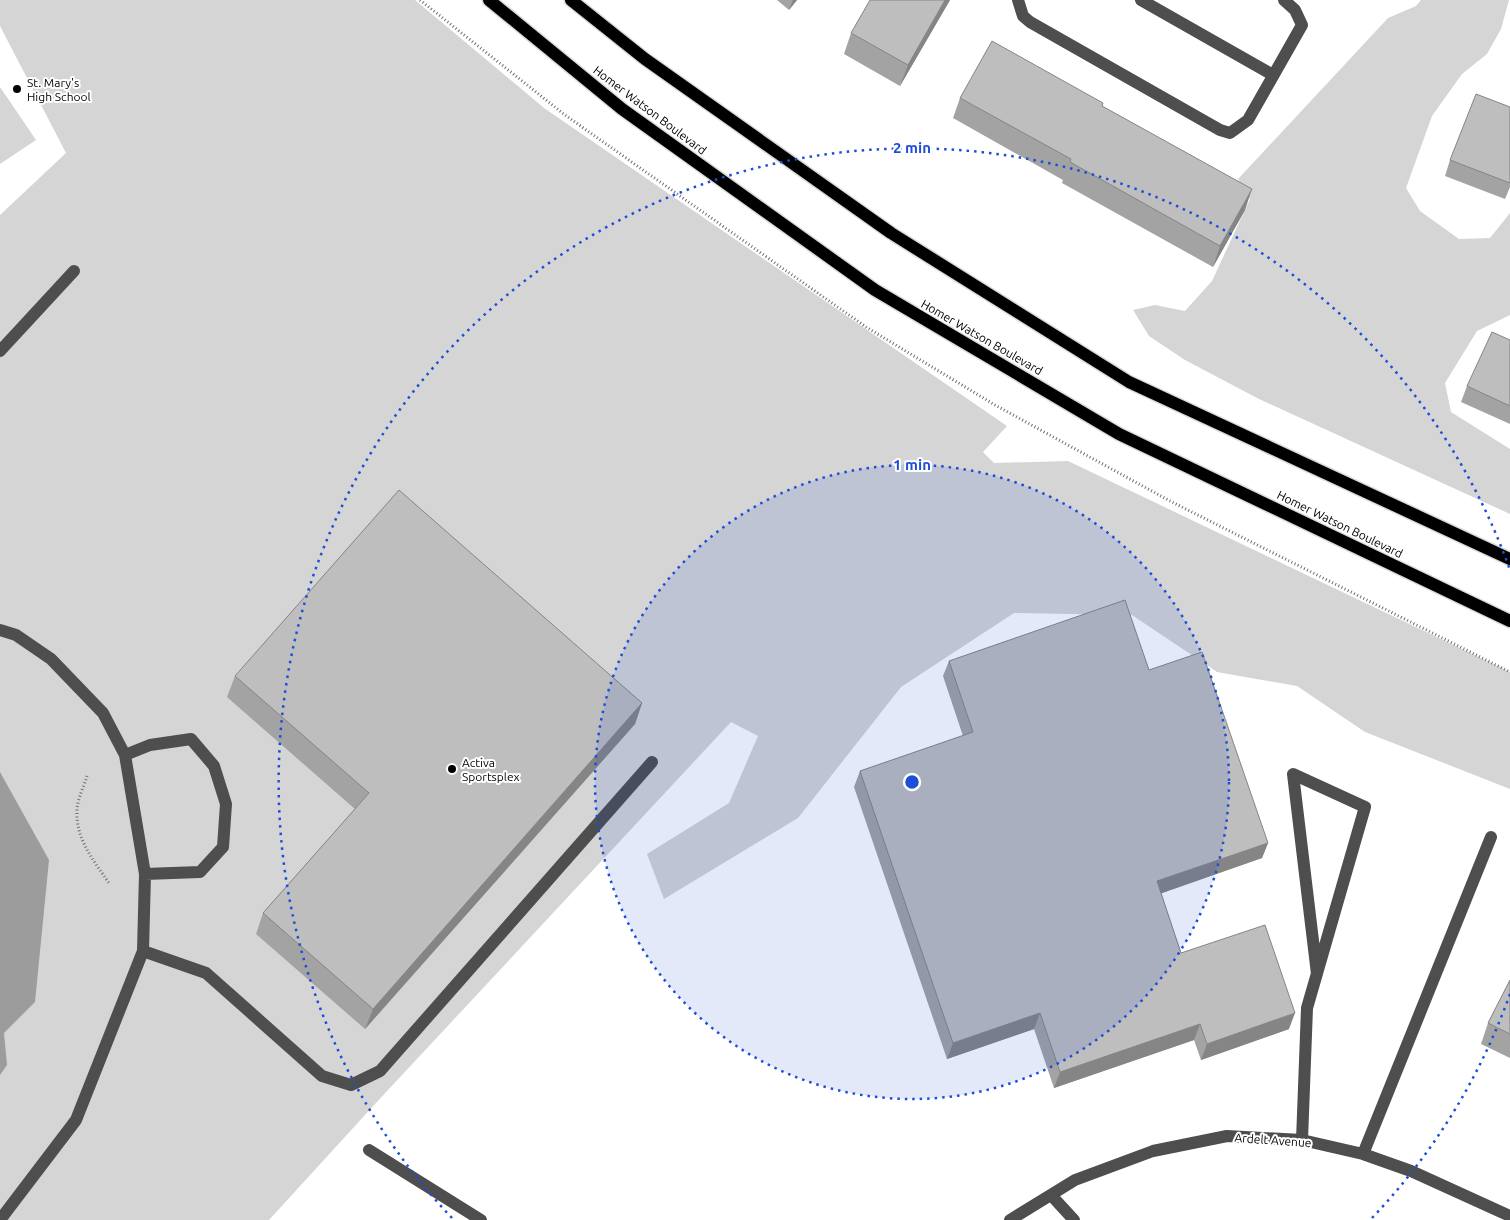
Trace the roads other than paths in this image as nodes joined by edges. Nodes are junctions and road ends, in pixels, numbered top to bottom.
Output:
1 (489, 0) edge
2 (571, 0) edge
3 (1018, 0) edge
4 (1140, 0) edge
5 (1284, 0) edge
6 (1273, 75) junction
7 (74, 271) dead end
8 (0, 351) edge
9 (1510, 559) edge
10 (1510, 621) edge
11 (0, 630) edge
12 (125, 755) junction
13 (652, 762) dead end
14 (1491, 836) dead end
15 (145, 874) junction
16 (143, 951) junction
17 (1317, 974) junction
18 (1302, 1140) junction
19 (370, 1150) dead end
20 (1364, 1154) junction
21 (1051, 1195) junction
22 (1510, 1216) edge
23 (0, 1220) edge
24 (481, 1220) edge
25 (1010, 1220) edge
26 (1074, 1220) edge

1 - 10 main road, Homer Watson Boulevard
2 - 9 main road
3 - 6 street
4 - 6 street
5 - 6 street
7 - 8 street
11 - 12 street
12 - 15 street
12 - 15 street
13 - 16 street
14 - 20 street
15 - 16 street
16 - 23 street
17 - 17 street
17 - 18 street
18 - 20 street, Ardelt Avenue
18 - 21 street, Ardelt Avenue
19 - 24 street
20 - 22 street, Ardelt Avenue
21 - 25 street, Ardelt Avenue
21 - 26 street

